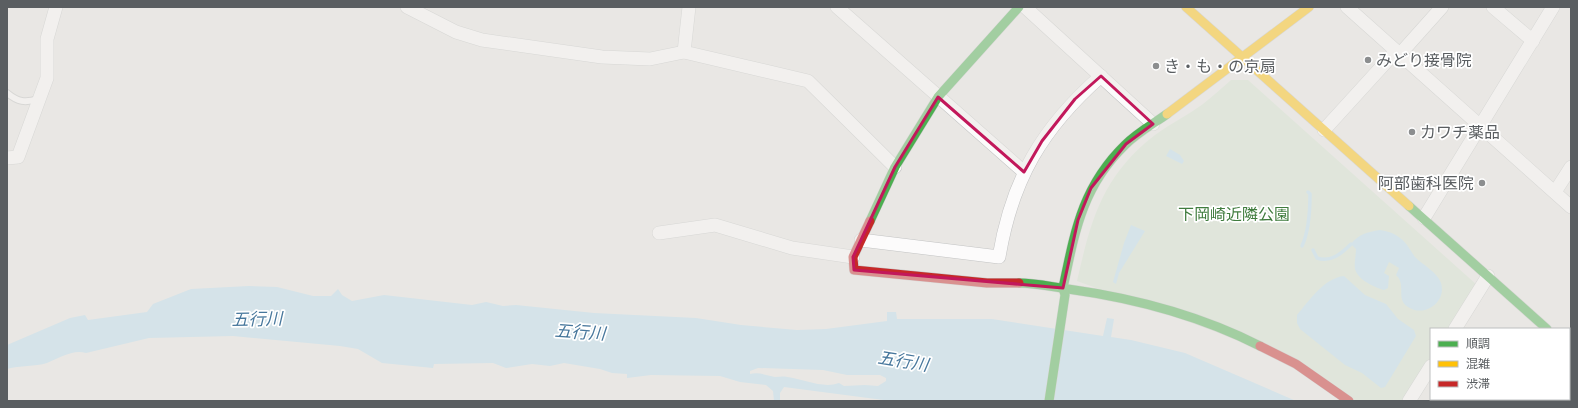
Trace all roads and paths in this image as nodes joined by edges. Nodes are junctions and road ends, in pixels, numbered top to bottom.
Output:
1 (56, 7) edge
2 (406, 7) edge
3 (689, 7) edge
4 (837, 7) edge
5 (1019, 7) edge
6 (1025, 7) edge
7 (1186, 7) edge
8 (1309, 7) edge
9 (1347, 7) edge
10 (1442, 7) edge
11 (1494, 7) edge
12 (1553, 7) edge
13 (1533, 41) junction
14 (684, 52) junction
15 (1398, 52) junction
16 (1241, 57) junction
17 (1101, 76) junction
18 (7, 93) edge
19 (938, 97) junction
20 (40, 99) junction
21 (1153, 124) junction
22 (1480, 126) junction
23 (1324, 130) junction
24 (7, 158) edge
25 (896, 167) junction
26 (1571, 167) edge
27 (1024, 172) junction
28 (1555, 192) junction
29 (1571, 207) edge
30 (1424, 218) junction
31 (659, 233) dead end
32 (861, 240) junction
33 (853, 257) junction
34 (1488, 276) junction
35 (1064, 292) junction
36 (1456, 328) edge
37 (1546, 328) edge
38 (1430, 368) edge
39 (1050, 401) edge
40 (1349, 401) edge
41 (1409, 401) edge

1 - 20 street
2 - 14 street
3 - 14 street
4 - 19 street
5 - 19 street
6 - 17 street
7 - 16 street
8 - 16 street
9 - 15 street
10 - 15 street
11 - 13 street
12 - 13 street
13 - 22 street
14 - 25 street
15 - 22 street
15 - 23 street
16 - 21 street
16 - 23 street
17 - 21 street
17 - 27 street
18 - 20 lane
19 - 25 street
19 - 27 street
20 - 24 street
21 - 35 street
22 - 28 street
22 - 30 street
23 - 30 street
25 - 32 street
26 - 28 street
27 - 32 street
28 - 29 street
30 - 34 street
31 - 33 street
32 - 33 street
33 - 35 street
34 - 36 street
34 - 37 street
35 - 39 street
35 - 40 street
38 - 41 street

